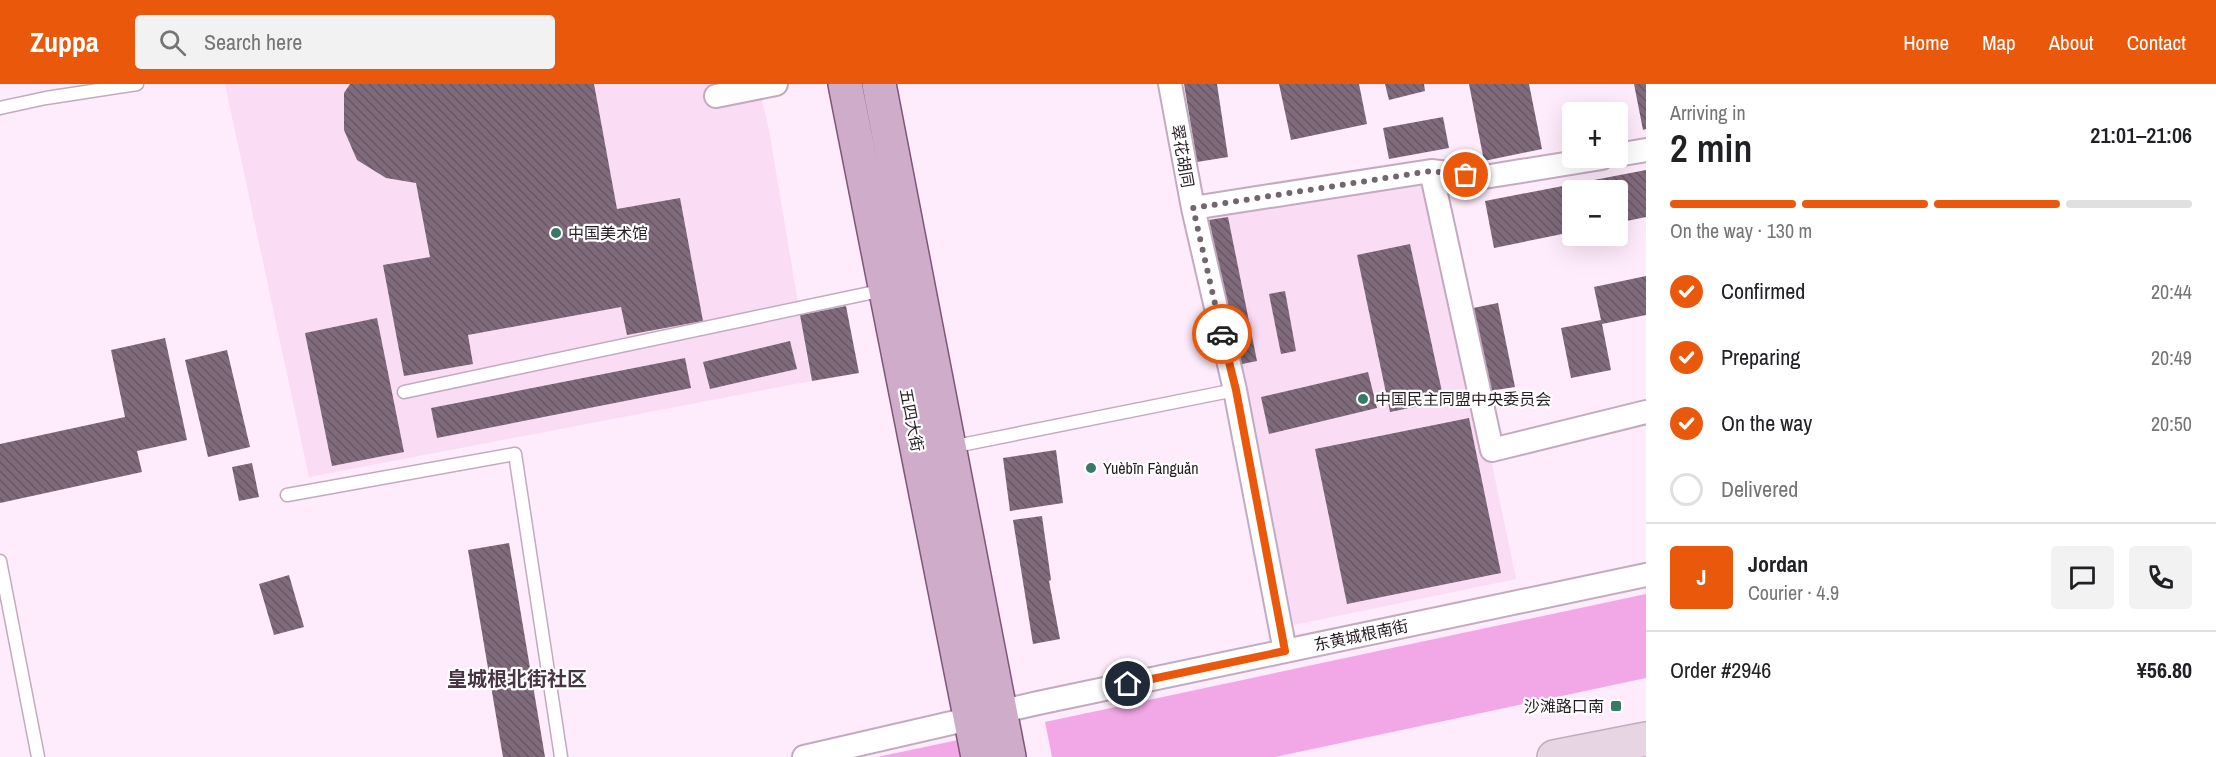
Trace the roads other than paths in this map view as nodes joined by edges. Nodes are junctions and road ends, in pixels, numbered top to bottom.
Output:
1 (137, 84) edge
2 (776, 84) edge
3 (844, 84) edge
4 (879, 84) edge
5 (1170, 84) edge
6 (716, 96) dead end
7 (0, 108) edge
8 (1646, 150) edge
9 (1628, 153) edge
10 (1562, 164) edge
11 (1431, 171) junction
12 (1193, 208) junction
13 (886, 290) junction
14 (1236, 390) junction
15 (404, 392) dead end
16 (1646, 412) edge
17 (950, 447) junction
18 (287, 495) dead end
19 (0, 561) edge
20 (1646, 575) edge
21 (1285, 651) junction
22 (986, 715) junction
23 (1646, 739) edge
24 (998, 755) edge
25 (38, 757) edge
26 (561, 757) edge
27 (804, 757) edge
28 (1554, 757) edge

1 - 7 lane
2 - 6 street
3 - 13 main road, 五四大街
4 - 17 main road, 五四大街
5 - 12 street, 翠花胡同
8 - 9 street
10 - 11 street
11 - 12 street
11 - 16 street
12 - 14 street, 翠花胡同
13 - 15 lane
13 - 22 main road, 五四大街
14 - 17 lane
14 - 21 street, 翠花胡同
17 - 22 main road, 五四大街
18 - 26 lane
19 - 25 lane
20 - 21 street, 东黄城根南街
21 - 22 street, 东黄城根南街
22 - 24 main road, 五四大街
22 - 27 street, 东黄城根南街
23 - 28 main road

